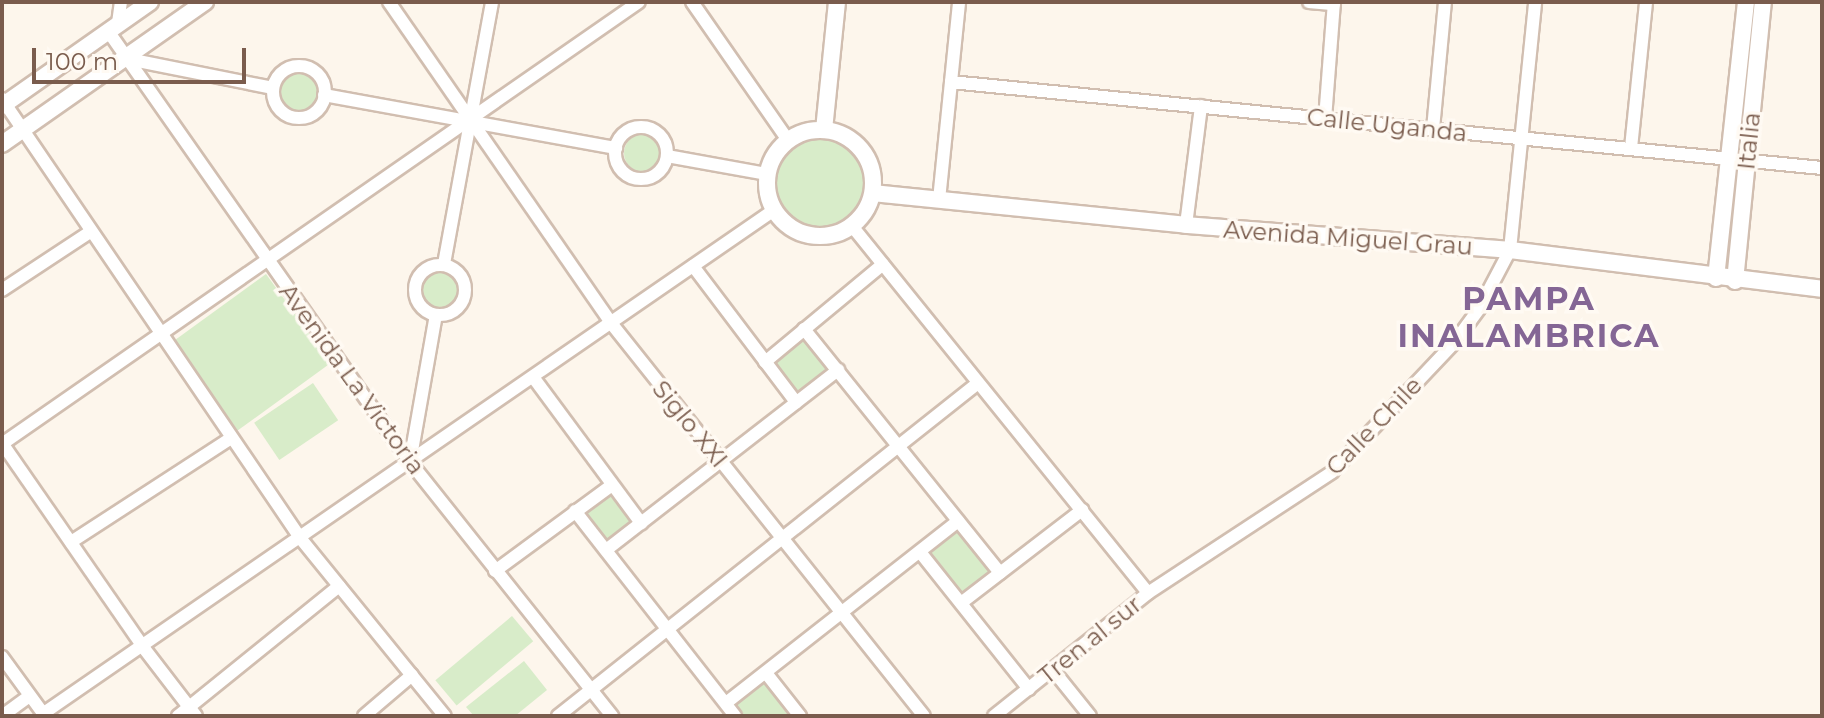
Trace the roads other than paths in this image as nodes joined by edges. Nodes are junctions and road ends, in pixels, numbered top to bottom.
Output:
1 (121, 2) edge
2 (150, 2) edge
3 (205, 2) edge
4 (389, 2) edge
5 (492, 2) edge
6 (639, 2) edge
7 (692, 2) edge
8 (837, 2) edge
9 (959, 2) edge
10 (1309, 2) edge
11 (1445, 2) edge
12 (1535, 2) edge
13 (1646, 2) edge
14 (1746, 2) edge
15 (1763, 2) edge
16 (1334, 3) edge
17 (185, 8) edge
18 (113, 27) junction
19 (128, 59) junction
20 (951, 82) junction
21 (273, 88) junction
22 (324, 95) junction
23 (3, 103) edge
24 (1201, 106) junction
25 (1325, 119) junction
26 (470, 121) junction
27 (1433, 129) junction
28 (23, 130) junction
29 (824, 130) junction
30 (1524, 138) junction
31 (788, 140) junction
32 (2, 144) edge
33 (616, 148) junction
34 (1631, 148) junction
35 (667, 156) junction
36 (1729, 158) junction
37 (1747, 160) junction
38 (1822, 168) edge
39 (767, 174) junction
40 (873, 193) junction
41 (939, 200) junction
42 (774, 210) junction
43 (1186, 225) junction
44 (852, 226) junction
45 (90, 232) junction
46 (1510, 250) junction
47 (267, 262) junction
48 (444, 264) junction
49 (883, 264) junction
50 (693, 266) junction
51 (1716, 278) junction
52 (1735, 281) junction
53 (1822, 289) edge
54 (2, 290) edge
55 (436, 315) junction
56 (611, 323) junction
57 (804, 329) junction
58 (160, 335) junction
59 (765, 362) junction
60 (838, 370) junction
61 (533, 377) junction
62 (978, 383) junction
63 (796, 402) junction
64 (231, 438) junction
65 (2, 444) edge
66 (899, 445) junction
67 (720, 461) junction
68 (410, 462) junction
69 (612, 485) junction
70 (1082, 510) junction
71 (575, 511) junction
72 (958, 521) junction
73 (641, 523) junction
74 (783, 537) junction
75 (301, 539) junction
76 (71, 542) junction
77 (606, 550) junction
78 (920, 552) junction
79 (495, 571) junction
80 (1000, 573) junction
81 (339, 586) junction
82 (1148, 593) junction
83 (961, 603) junction
84 (843, 614) junction
85 (667, 628) junction
86 (143, 647) junction
87 (2, 657) edge
88 (1053, 670) junction
89 (766, 673) junction
90 (412, 675) junction
91 (590, 689) junction
92 (1029, 689) junction
93 (28, 697) junction
94 (726, 703) junction
95 (193, 712) edge
96 (44, 715) edge
97 (2, 716) edge
98 (178, 716) edge
99 (364, 716) edge
100 (445, 716) edge
101 (558, 716) edge
102 (612, 716) edge
103 (735, 716) edge
104 (800, 716) edge
105 (924, 716) edge
106 (994, 716) edge
107 (1090, 716) edge

1 - 18 street
2 - 18 street
3 - 17 street
4 - 26 street, Siglo XXI
5 - 26 street
6 - 26 street
7 - 31 street
8 - 29 street
9 - 20 street
10 - 16 street
11 - 27 street
12 - 30 street, Calle Chile
13 - 34 street
14 - 36 street
15 - 37 street, Italia
16 - 25 street
17 - 19 street
18 - 19 street, Avenida La Victoria
18 - 23 street
19 - 21 street
19 - 28 street
19 - 47 street, Avenida La Victoria
20 - 24 street, Calle Uganda
20 - 41 street
21 - 22 street
21 - 22 street
22 - 26 street
23 - 28 street
24 - 25 street, Calle Uganda
24 - 43 street
25 - 27 street, Calle Uganda
26 - 33 street
26 - 47 street
26 - 48 street
26 - 56 street, Siglo XXI
27 - 30 street, Calle Uganda
28 - 32 street
28 - 45 street
29 - 31 street
29 - 40 street
30 - 34 street, Calle Uganda
30 - 46 street, Calle Chile
31 - 39 street
33 - 35 street
33 - 35 street
34 - 36 street, Calle Uganda
35 - 39 street
36 - 37 street, Calle Uganda
36 - 51 street
37 - 38 street, Calle Uganda
37 - 52 street, Italia
39 - 42 street
40 - 41 street, Avenida Miguel Grau
40 - 44 street
41 - 43 street, Avenida Miguel Grau
42 - 44 street
42 - 50 street
43 - 46 street, Avenida Miguel Grau
44 - 49 street
45 - 54 street
45 - 58 street
46 - 51 street, Avenida Miguel Grau
46 - 82 street, Calle Chile
47 - 58 street
47 - 68 street, Avenida La Victoria
48 - 55 street
48 - 55 street
49 - 57 street
49 - 62 street
50 - 56 street
50 - 59 street
51 - 52 street, Avenida Miguel Grau
52 - 53 street, Avenida Miguel Grau
55 - 68 street
56 - 61 street
56 - 67 street, Siglo XXI
57 - 59 street
57 - 60 street
58 - 64 street
58 - 65 street
59 - 63 street
60 - 63 street
60 - 66 street
61 - 68 street
61 - 69 street
62 - 66 street
62 - 70 street
63 - 67 street
64 - 75 street
64 - 76 street
65 - 76 street
66 - 72 street
66 - 74 street
67 - 73 street
67 - 74 street, Siglo XXI
68 - 75 street
68 - 79 street, Avenida La Victoria
69 - 71 street
69 - 73 street
70 - 80 street
70 - 82 street
71 - 77 street
71 - 79 street
72 - 78 street
72 - 80 street
73 - 77 street
74 - 84 street, Siglo XXI
74 - 85 street
75 - 81 street
75 - 86 street
76 - 86 street
77 - 85 street
78 - 83 street
78 - 84 street
79 - 91 street, Avenida La Victoria
80 - 83 street
81 - 90 street
81 - 95 street
82 - 88 street, Tren al sur
83 - 92 street
84 - 89 street
84 - 105 street, Siglo XXI
85 - 91 street
85 - 94 street
86 - 95 street
86 - 96 street
87 - 93 street
88 - 92 street, Tren al sur
88 - 107 street
89 - 94 street
89 - 104 street
90 - 99 street
90 - 100 street
91 - 101 street
91 - 102 street, Avenida La Victoria
92 - 106 street, Tren al sur
93 - 96 street
93 - 97 street
94 - 103 street
95 - 98 street

